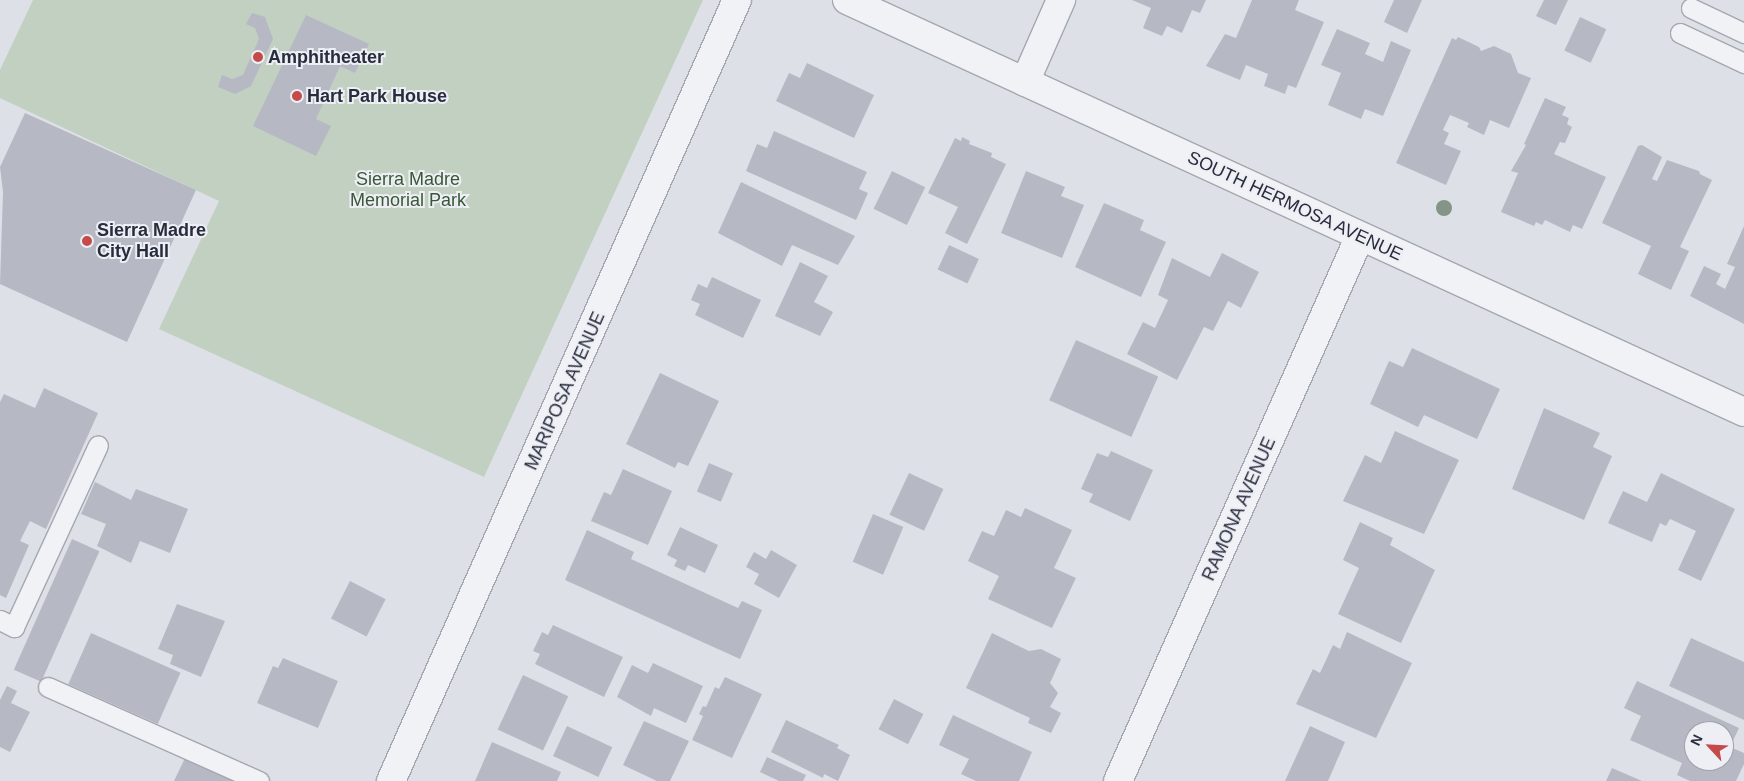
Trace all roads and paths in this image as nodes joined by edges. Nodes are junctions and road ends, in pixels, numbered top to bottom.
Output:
1 (737, 0) edge
2 (847, 0) edge
3 (1061, 0) edge
4 (1690, 8) dead end
5 (1680, 33) dead end
6 (1744, 33) edge
7 (1744, 63) edge
8 (1025, 82) junction
9 (1360, 236) junction
10 (1744, 412) edge
11 (98, 445) dead end
12 (0, 620) edge
13 (48, 687) dead end
14 (259, 781) edge
15 (391, 781) edge
16 (1118, 781) edge

1 - 15 street, MARIPOSA AVENUE
2 - 8 street, SOUTH HERMOSA AVENUE
3 - 8 street
4 - 6 lane
5 - 7 lane
8 - 9 street, SOUTH HERMOSA AVENUE
9 - 10 street, SOUTH HERMOSA AVENUE
9 - 16 street, RAMONA AVENUE
11 - 12 lane
13 - 14 lane

